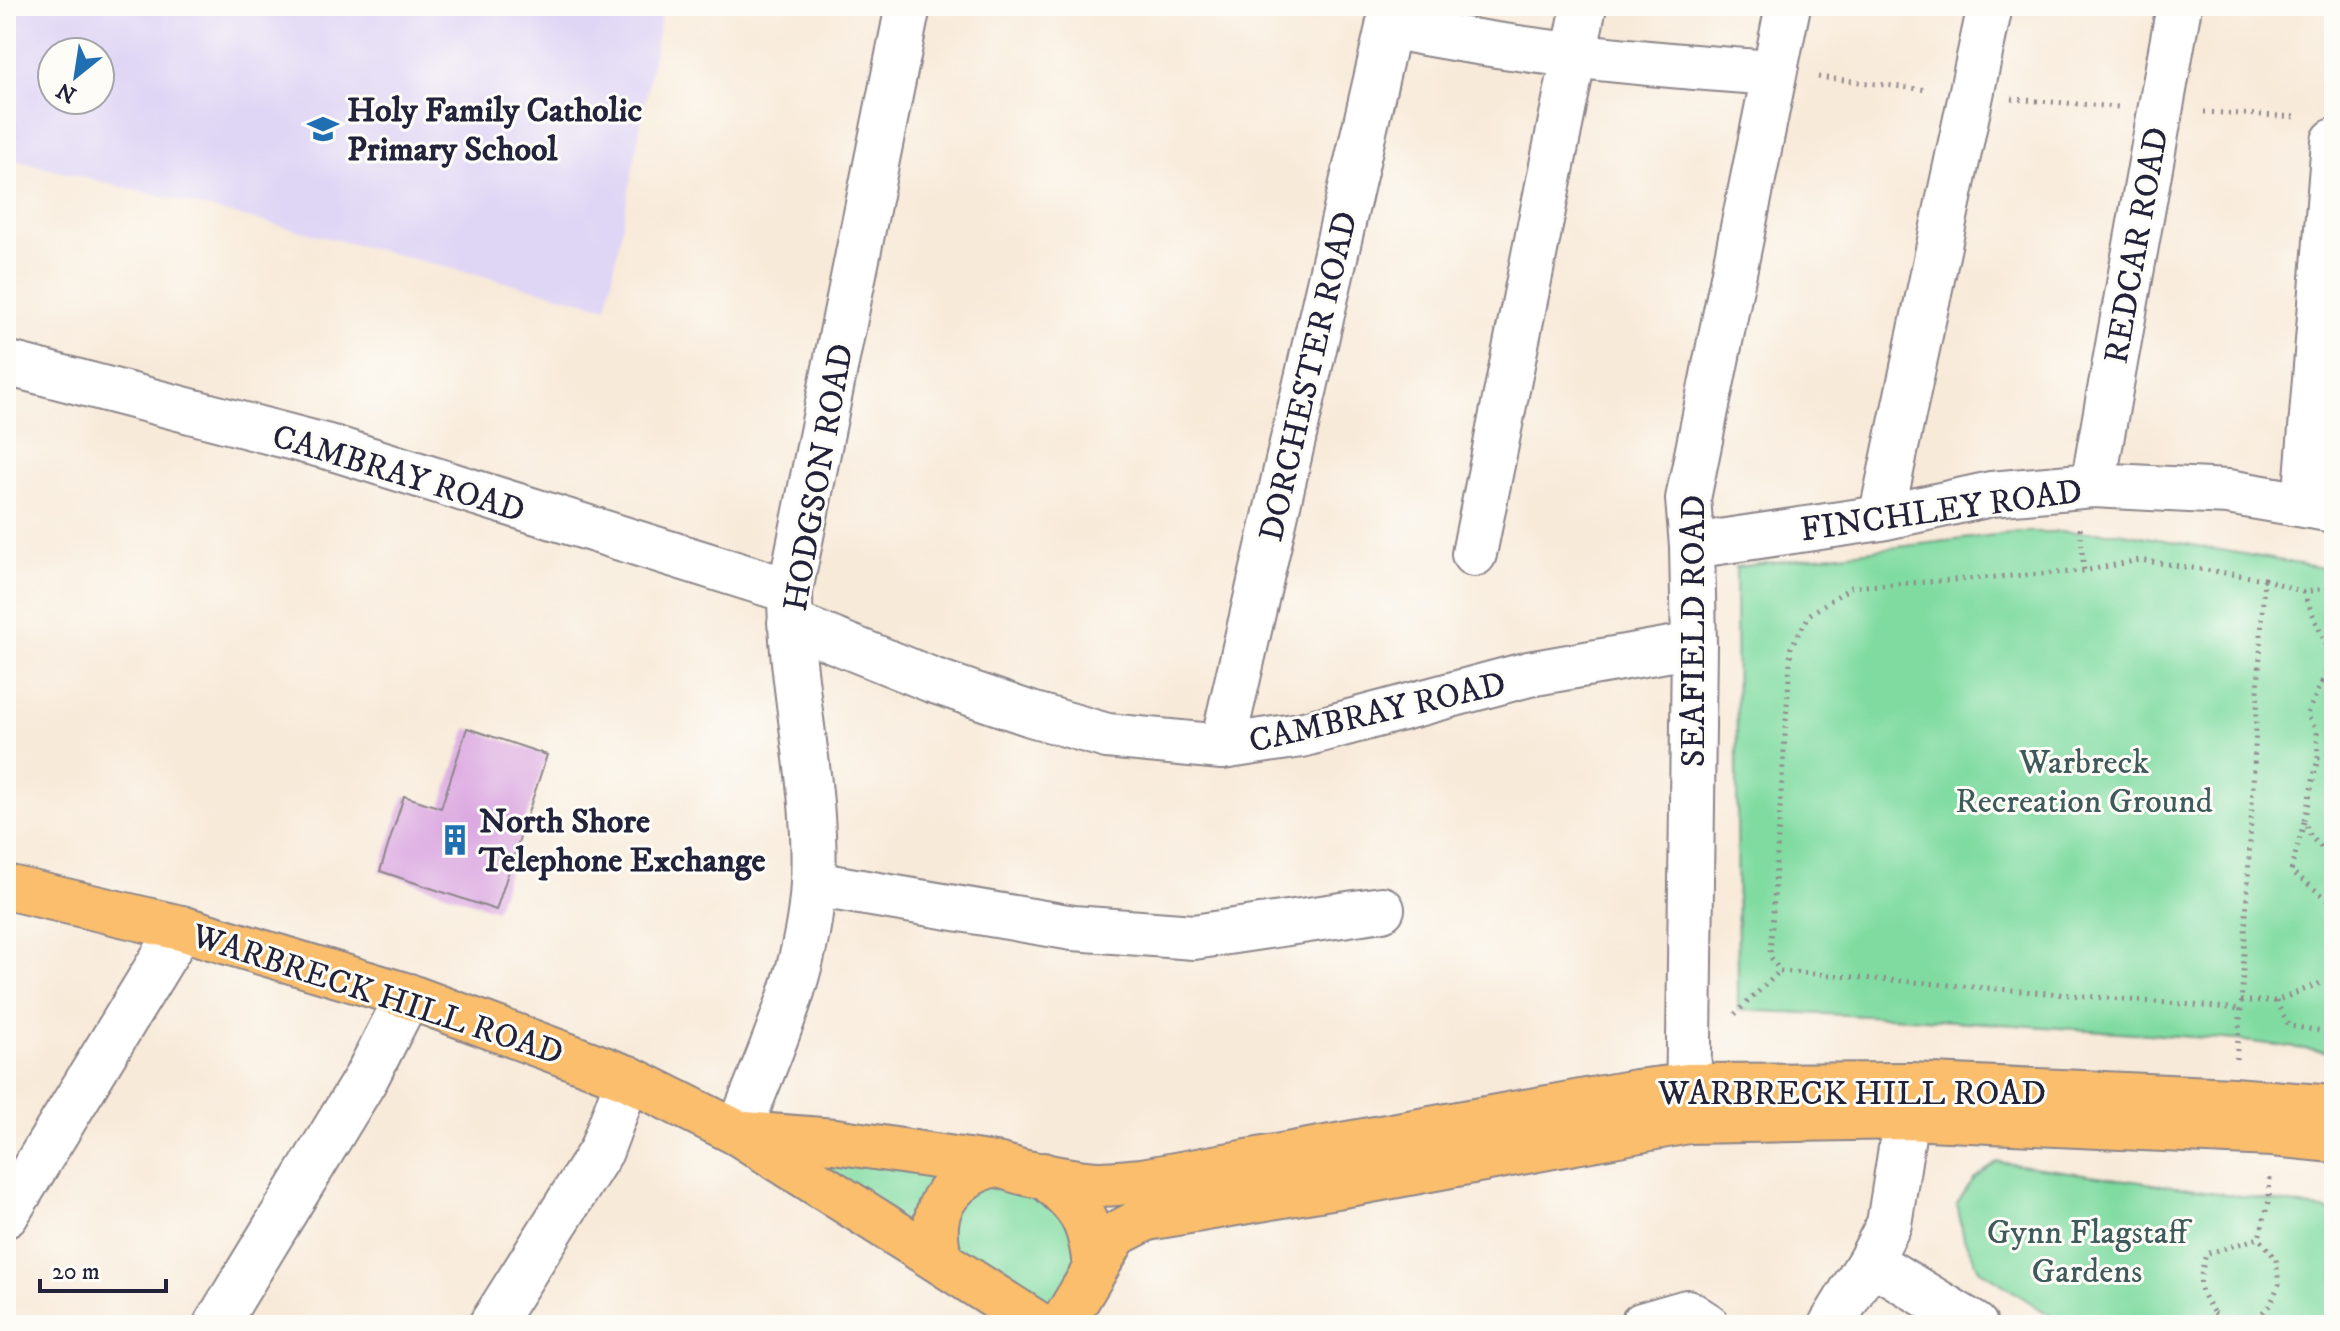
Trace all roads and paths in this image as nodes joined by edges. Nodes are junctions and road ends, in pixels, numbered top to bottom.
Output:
1 (908, 6) edge
2 (1584, 6) edge
3 (1788, 6) edge
4 (1990, 6) edge
5 (2179, 6) edge
6 (1391, 16) edge
7 (1574, 55) junction
8 (1773, 73) junction
9 (2159, 110) junction
10 (2319, 130) edge
11 (6, 363) edge
12 (2093, 485) junction
13 (2320, 507) edge
14 (1881, 518) junction
15 (2079, 532) dead end
16 (1692, 546) junction
17 (1474, 554) dead end
18 (2084, 571) junction
19 (2264, 579) junction
20 (2334, 588) edge
21 (2303, 592) junction
22 (790, 607) junction
23 (1694, 645) junction
24 (2322, 682) junction
25 (2334, 685) edge
26 (1222, 747) junction
27 (2334, 754) edge
28 (2318, 758) junction
29 (2304, 821) junction
30 (2334, 861) edge
31 (813, 884) junction
32 (6, 887) edge
33 (2334, 907) edge
34 (1382, 909) dead end
35 (181, 928) junction
36 (1780, 971) junction
37 (2334, 981) edge
38 (408, 996) junction
39 (2241, 1001) junction
40 (2276, 1001) junction
41 (2241, 1009) junction
42 (1738, 1010) dead end
43 (2334, 1031) edge
44 (2237, 1040) dead end
45 (628, 1078) junction
46 (1908, 1101) junction
47 (1687, 1103) junction
48 (2334, 1108) edge
49 (738, 1133) junction
50 (2272, 1134) junction
51 (2334, 1140) edge
52 (994, 1165) junction
53 (1043, 1175) junction
54 (6, 1215) edge
55 (2259, 1238) junction
56 (1870, 1261) junction
57 (941, 1262) junction
58 (1095, 1269) junction
59 (2214, 1313) junction
60 (216, 1325) edge
61 (491, 1325) edge
62 (1039, 1325) edge
63 (1062, 1325) edge
64 (1642, 1325) edge
65 (1707, 1325) edge
66 (1831, 1325) edge
67 (1975, 1325) edge
68 (2206, 1325) edge

1 - 22 street, HODGSON ROAD
2 - 7 street
3 - 8 street, SEAFIELD ROAD
4 - 14 street
5 - 9 street, REDCAR ROAD
6 - 7 street
6 - 26 street, DORCHESTER ROAD
7 - 8 street
7 - 17 street
8 - 16 street, SEAFIELD ROAD
9 - 10 path
9 - 12 street, REDCAR ROAD
10 - 13 street
11 - 22 street, CAMBRAY ROAD
12 - 13 street, FINCHLEY ROAD
12 - 14 street, FINCHLEY ROAD
14 - 16 street, FINCHLEY ROAD
15 - 18 path
16 - 23 street, SEAFIELD ROAD
18 - 19 path
18 - 36 path
19 - 21 path
19 - 39 path
20 - 21 path
21 - 24 path
22 - 26 street, CAMBRAY ROAD
22 - 31 street, HODGSON ROAD
23 - 26 street, CAMBRAY ROAD
23 - 47 street, SEAFIELD ROAD
24 - 25 path
24 - 28 path
27 - 28 path
28 - 29 path
29 - 30 path
29 - 33 path
31 - 34 street
31 - 49 street, HODGSON ROAD
32 - 35 main road, WARBRECK HILL ROAD
35 - 38 main road, WARBRECK HILL ROAD
35 - 54 street
36 - 41 path
36 - 42 path
37 - 40 path
38 - 45 main road, WARBRECK HILL ROAD
38 - 60 street
39 - 40 path
39 - 41 path
40 - 43 path
41 - 44 path
45 - 49 main road, WARBRECK HILL ROAD
45 - 61 street
46 - 47 main road, WARBRECK HILL ROAD
46 - 48 main road, WARBRECK HILL ROAD
46 - 50 main road, WARBRECK HILL ROAD
46 - 56 street
47 - 53 main road, WARBRECK HILL ROAD
47 - 58 main road, WARBRECK HILL ROAD
49 - 52 main road, WARBRECK HILL ROAD
49 - 57 main road, WARBRECK HILL ROAD
50 - 51 main road, WARBRECK HILL ROAD
50 - 55 path
52 - 53 main road, WARBRECK HILL ROAD
52 - 57 main road
53 - 58 main road, WARBRECK HILL ROAD
55 - 59 path
55 - 59 path
56 - 66 street
56 - 67 street
57 - 62 main road, WARBRECK HILL ROAD
58 - 63 main road, WARBRECK HILL ROAD
59 - 68 path
64 - 65 street

